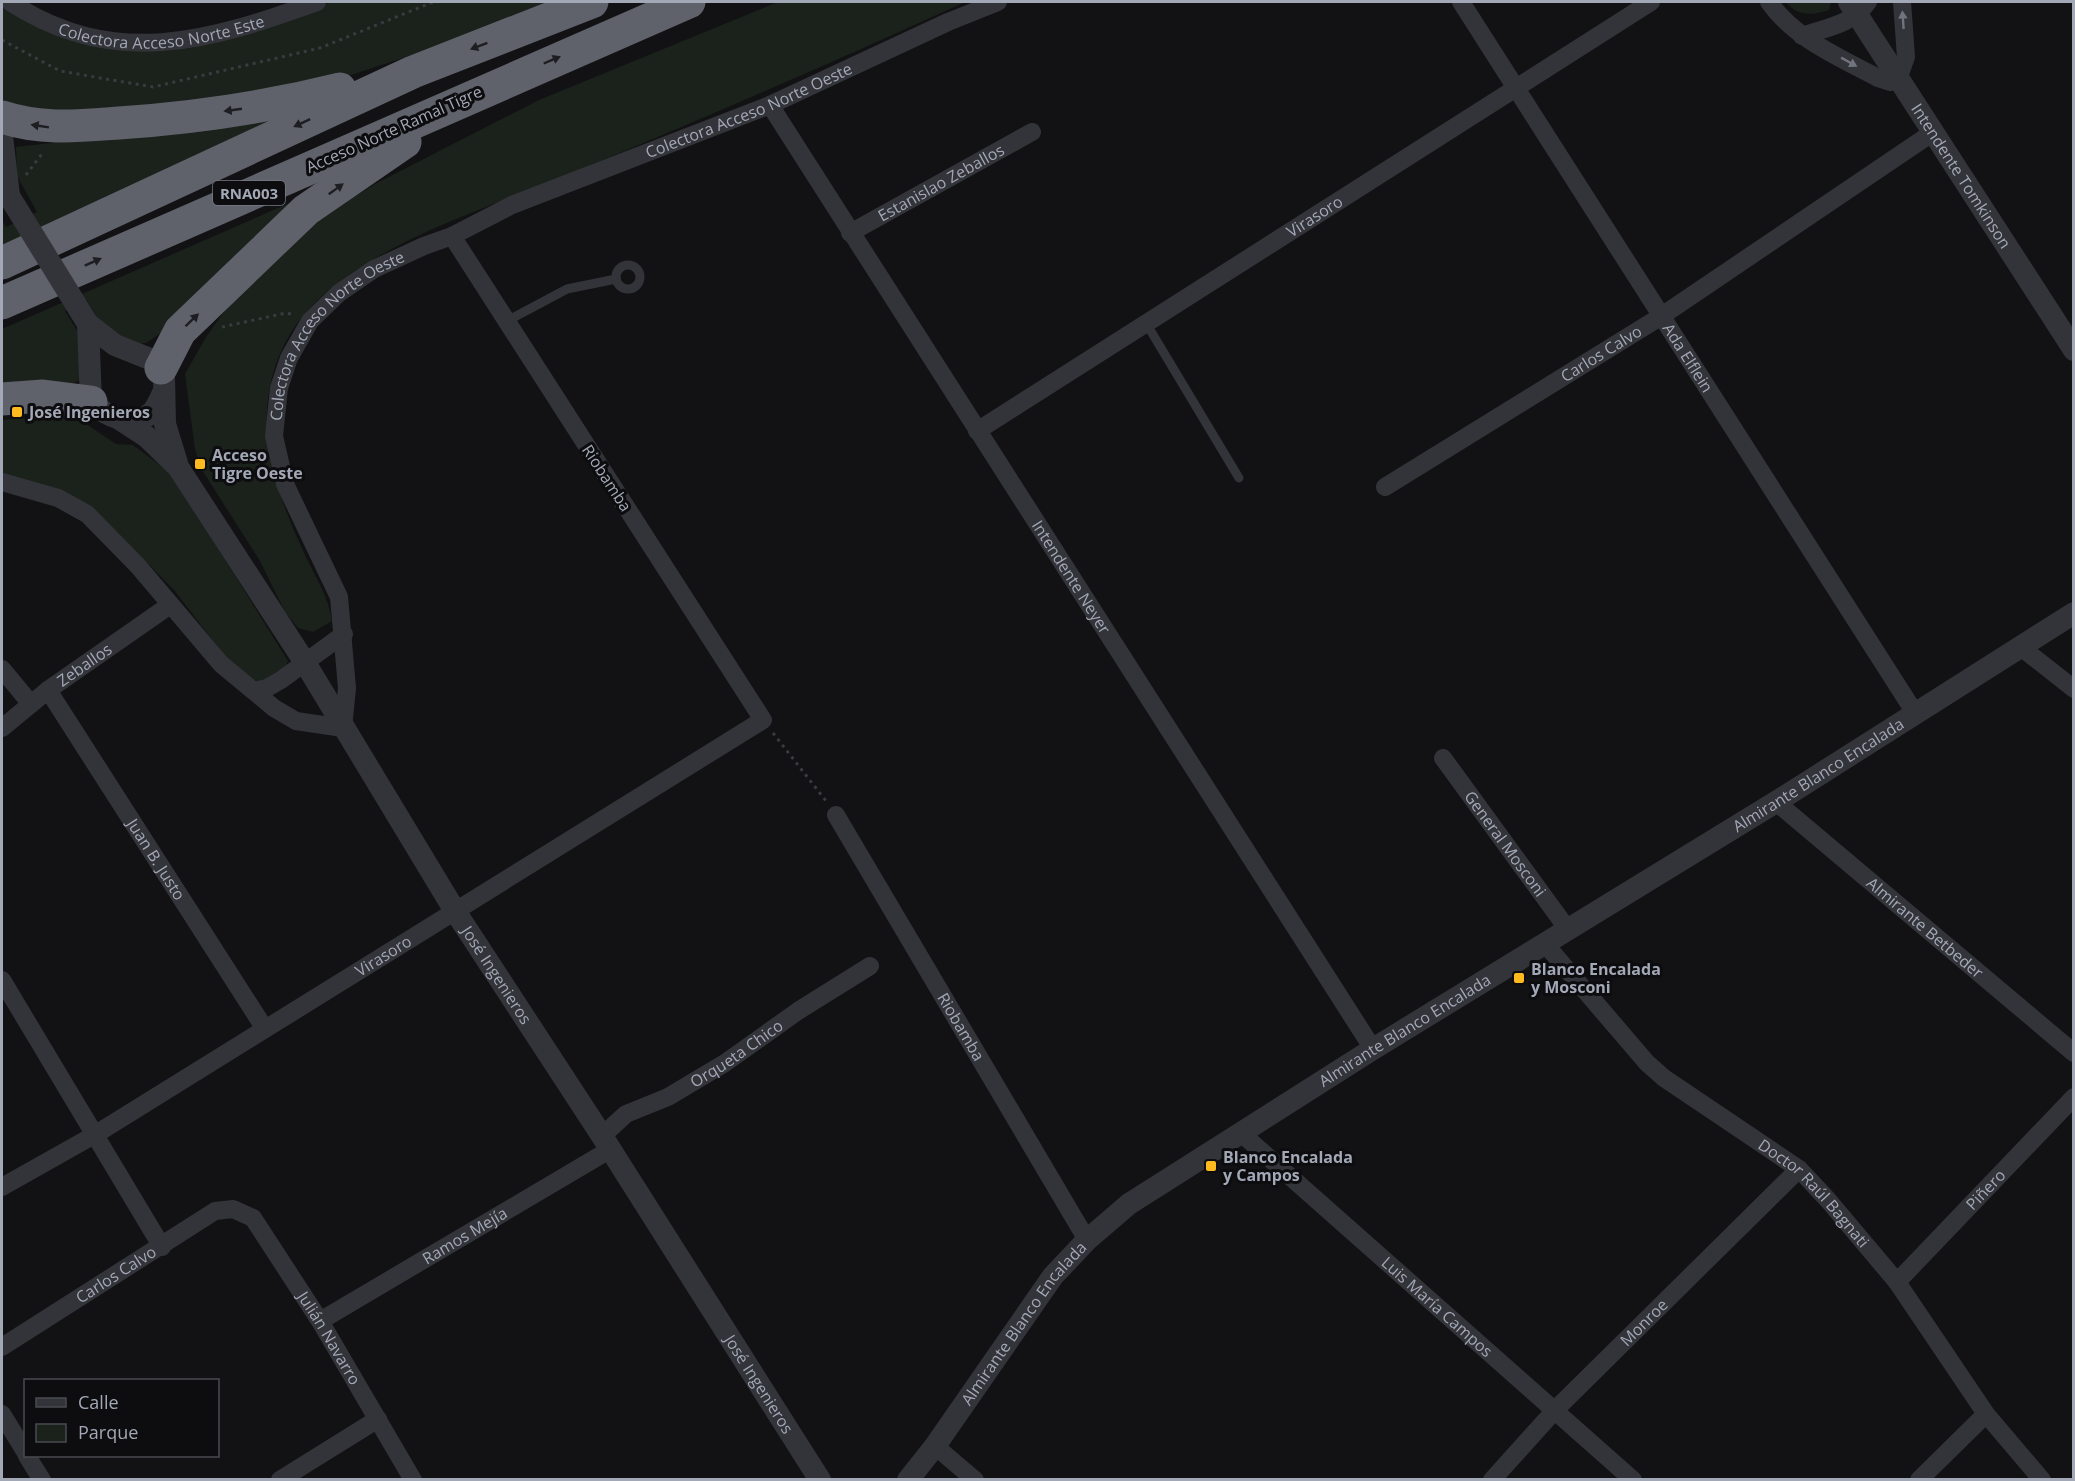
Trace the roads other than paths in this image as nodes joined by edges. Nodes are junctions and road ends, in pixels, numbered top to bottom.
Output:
1 (10, 2) edge
2 (317, 2) edge
3 (592, 2) edge
4 (689, 2) edge
5 (998, 2) edge
6 (1461, 2) edge
7 (1651, 2) edge
8 (1769, 2) edge
9 (1902, 2) edge
10 (1858, 6) edge
11 (1802, 36) junction
12 (413, 72) junction
13 (1898, 79) junction
14 (498, 83) junction
15 (1517, 88) junction
16 (770, 105) junction
17 (2, 117) edge
18 (1032, 132) dead end
19 (1932, 133) junction
20 (2, 136) edge
21 (5, 194) edge
22 (849, 233) junction
23 (452, 236) junction
24 (2, 263) edge
25 (616, 279) dead end
26 (2, 303) edge
27 (1660, 317) junction
28 (507, 321) junction
29 (1146, 323) junction
30 (88, 324) junction
31 (2073, 350) edge
32 (162, 381) junction
33 (2, 399) edge
34 (91, 402) junction
35 (121, 420) junction
36 (977, 430) junction
37 (178, 467) junction
38 (1239, 478) dead end
39 (2, 482) edge
40 (1385, 487) dead end
41 (170, 605) junction
42 (2073, 613) edge
43 (344, 634) junction
44 (2022, 648) junction
45 (304, 661) junction
46 (2, 669) edge
47 (2073, 689) edge
48 (48, 690) junction
49 (254, 691) junction
50 (31, 704) junction
51 (1915, 714) junction
52 (763, 720) joint
53 (2, 728) edge
54 (343, 728) junction
55 (1443, 758) dead end
56 (1776, 802) junction
57 (836, 815) road end
58 (455, 911) junction
59 (1569, 931) junction
60 (1546, 945) junction
61 (870, 966) dead end
62 (2, 980) edge
63 (265, 1029) junction
64 (1373, 1048) junction
65 (2073, 1053) edge
66 (2073, 1097) edge
67 (1241, 1133) junction
68 (96, 1134) junction
69 (606, 1142) junction
70 (1799, 1169) junction
71 (2, 1187) edge
72 (233, 1209) joint
73 (1087, 1240) junction
74 (162, 1247) junction
75 (1898, 1282) junction
76 (320, 1321) junction
77 (2, 1347) edge
78 (1556, 1408) junction
79 (2, 1414) edge
80 (1986, 1414) junction
81 (378, 1419) junction
82 (935, 1446) junction
83 (24, 1451) edge
84 (28, 1457) edge
85 (42, 1479) edge
86 (280, 1479) edge
87 (413, 1479) edge
88 (820, 1479) edge
89 (908, 1479) edge
90 (975, 1479) edge
91 (1492, 1479) edge
92 (1633, 1479) edge
93 (1919, 1479) edge
94 (2042, 1479) edge

1 - 2 street, Colectora Acceso Norte Este
3 -> 12 highway, RNA003
14 -> 4 highway, Acceso Norte Ramal Tigre / RNA003
5 - 16 street, Colectora Acceso Norte Oeste
6 - 15 street, Ada Elflein
7 - 15 street, Virasoro
8 - 11 street
13 -> 9 street
10 - 11 street
10 - 13 street, Intendente Tomkinson
11 -> 13 street
12 -> 17 highway
12 -> 24 highway, RNA003
13 - 19 street, Intendente Tomkinson
26 -> 14 highway, Acceso Norte Ramal Tigre / RNA003
32 -> 14 highway
15 - 27 street, Ada Elflein
15 - 29 street, Virasoro
16 - 22 street, Intendente Neyer
16 - 23 street, Colectora Acceso Norte Oeste
18 - 22 street, Estanislao Zeballos
19 - 27 street, Carlos Calvo
19 - 31 street, Intendente Tomkinson
20 - 21 street
21 - 30 street, bridge
22 - 36 street, Intendente Neyer
23 - 28 street, Riobamba
23 - 43 street, Colectora Acceso Norte Oeste
25 - 28 lane
27 - 40 street, Carlos Calvo
27 - 51 street, Ada Elflein
28 - 52 street, Riobamba
29 - 36 street, Virasoro
29 - 38 lane
30 - 32 street
30 - 34 street
32 - 35 street
32 - 37 street, José Ingenieros
33 - 34 highway
34 - 35 street, José Ingenieros
35 - 37 street, José Ingenieros
36 - 64 street, Intendente Neyer
37 - 45 street, José Ingenieros
39 - 41 street
41 - 48 street, Zeballos
41 - 49 street
42 - 44 street, Almirante Blanco Encalada
43 - 45 street
43 - 54 street, Colectora Acceso Norte Oeste
44 - 47 street
44 - 51 street, Almirante Blanco Encalada
45 - 49 street
45 - 54 street, José Ingenieros
46 - 50 street
48 - 50 street, Zeballos
48 - 63 street, Juan B. Justo
49 - 54 street
50 - 53 street, Zeballos
51 - 56 street, Almirante Blanco Encalada
52 - 58 street, Virasoro
54 - 58 street, José Ingenieros
55 - 59 street, General Mosconi
56 - 59 street, Almirante Blanco Encalada
56 - 65 street, Almirante Betbeder
57 - 73 street, Riobamba
58 - 63 street, Virasoro
58 - 69 street, José Ingenieros
59 - 60 street, Almirante Blanco Encalada
60 - 64 street, Almirante Blanco Encalada
60 - 70 street, Doctor Raúl Bagnati
61 - 69 street, Orqueta Chico
62 - 68 street
63 - 68 street, Virasoro
64 - 67 street, Almirante Blanco Encalada
66 - 75 street, Piñero
67 - 73 street, Almirante Blanco Encalada
67 - 78 street, Luis María Campos
68 - 71 street, Virasoro
68 - 74 street
69 - 76 street, Ramos Mejía
69 - 88 street, José Ingenieros
70 - 75 street, Doctor Raúl Bagnati
70 - 78 street, Monroe
72 - 74 street, Carlos Calvo
72 - 76 street, Julián Navarro
73 - 82 street, Almirante Blanco Encalada
74 - 77 street, Carlos Calvo
75 - 80 street, Doctor Raúl Bagnati
76 - 81 street, Julián Navarro
78 - 91 street, Monroe
78 - 92 street, Luis María Campos
79 - 83 street
80 - 93 street
80 - 94 street, Doctor Raúl Bagnati
81 - 86 street
81 - 87 street, Julián Navarro
82 - 89 street, Almirante Blanco Encalada
82 - 90 street
84 - 85 street

